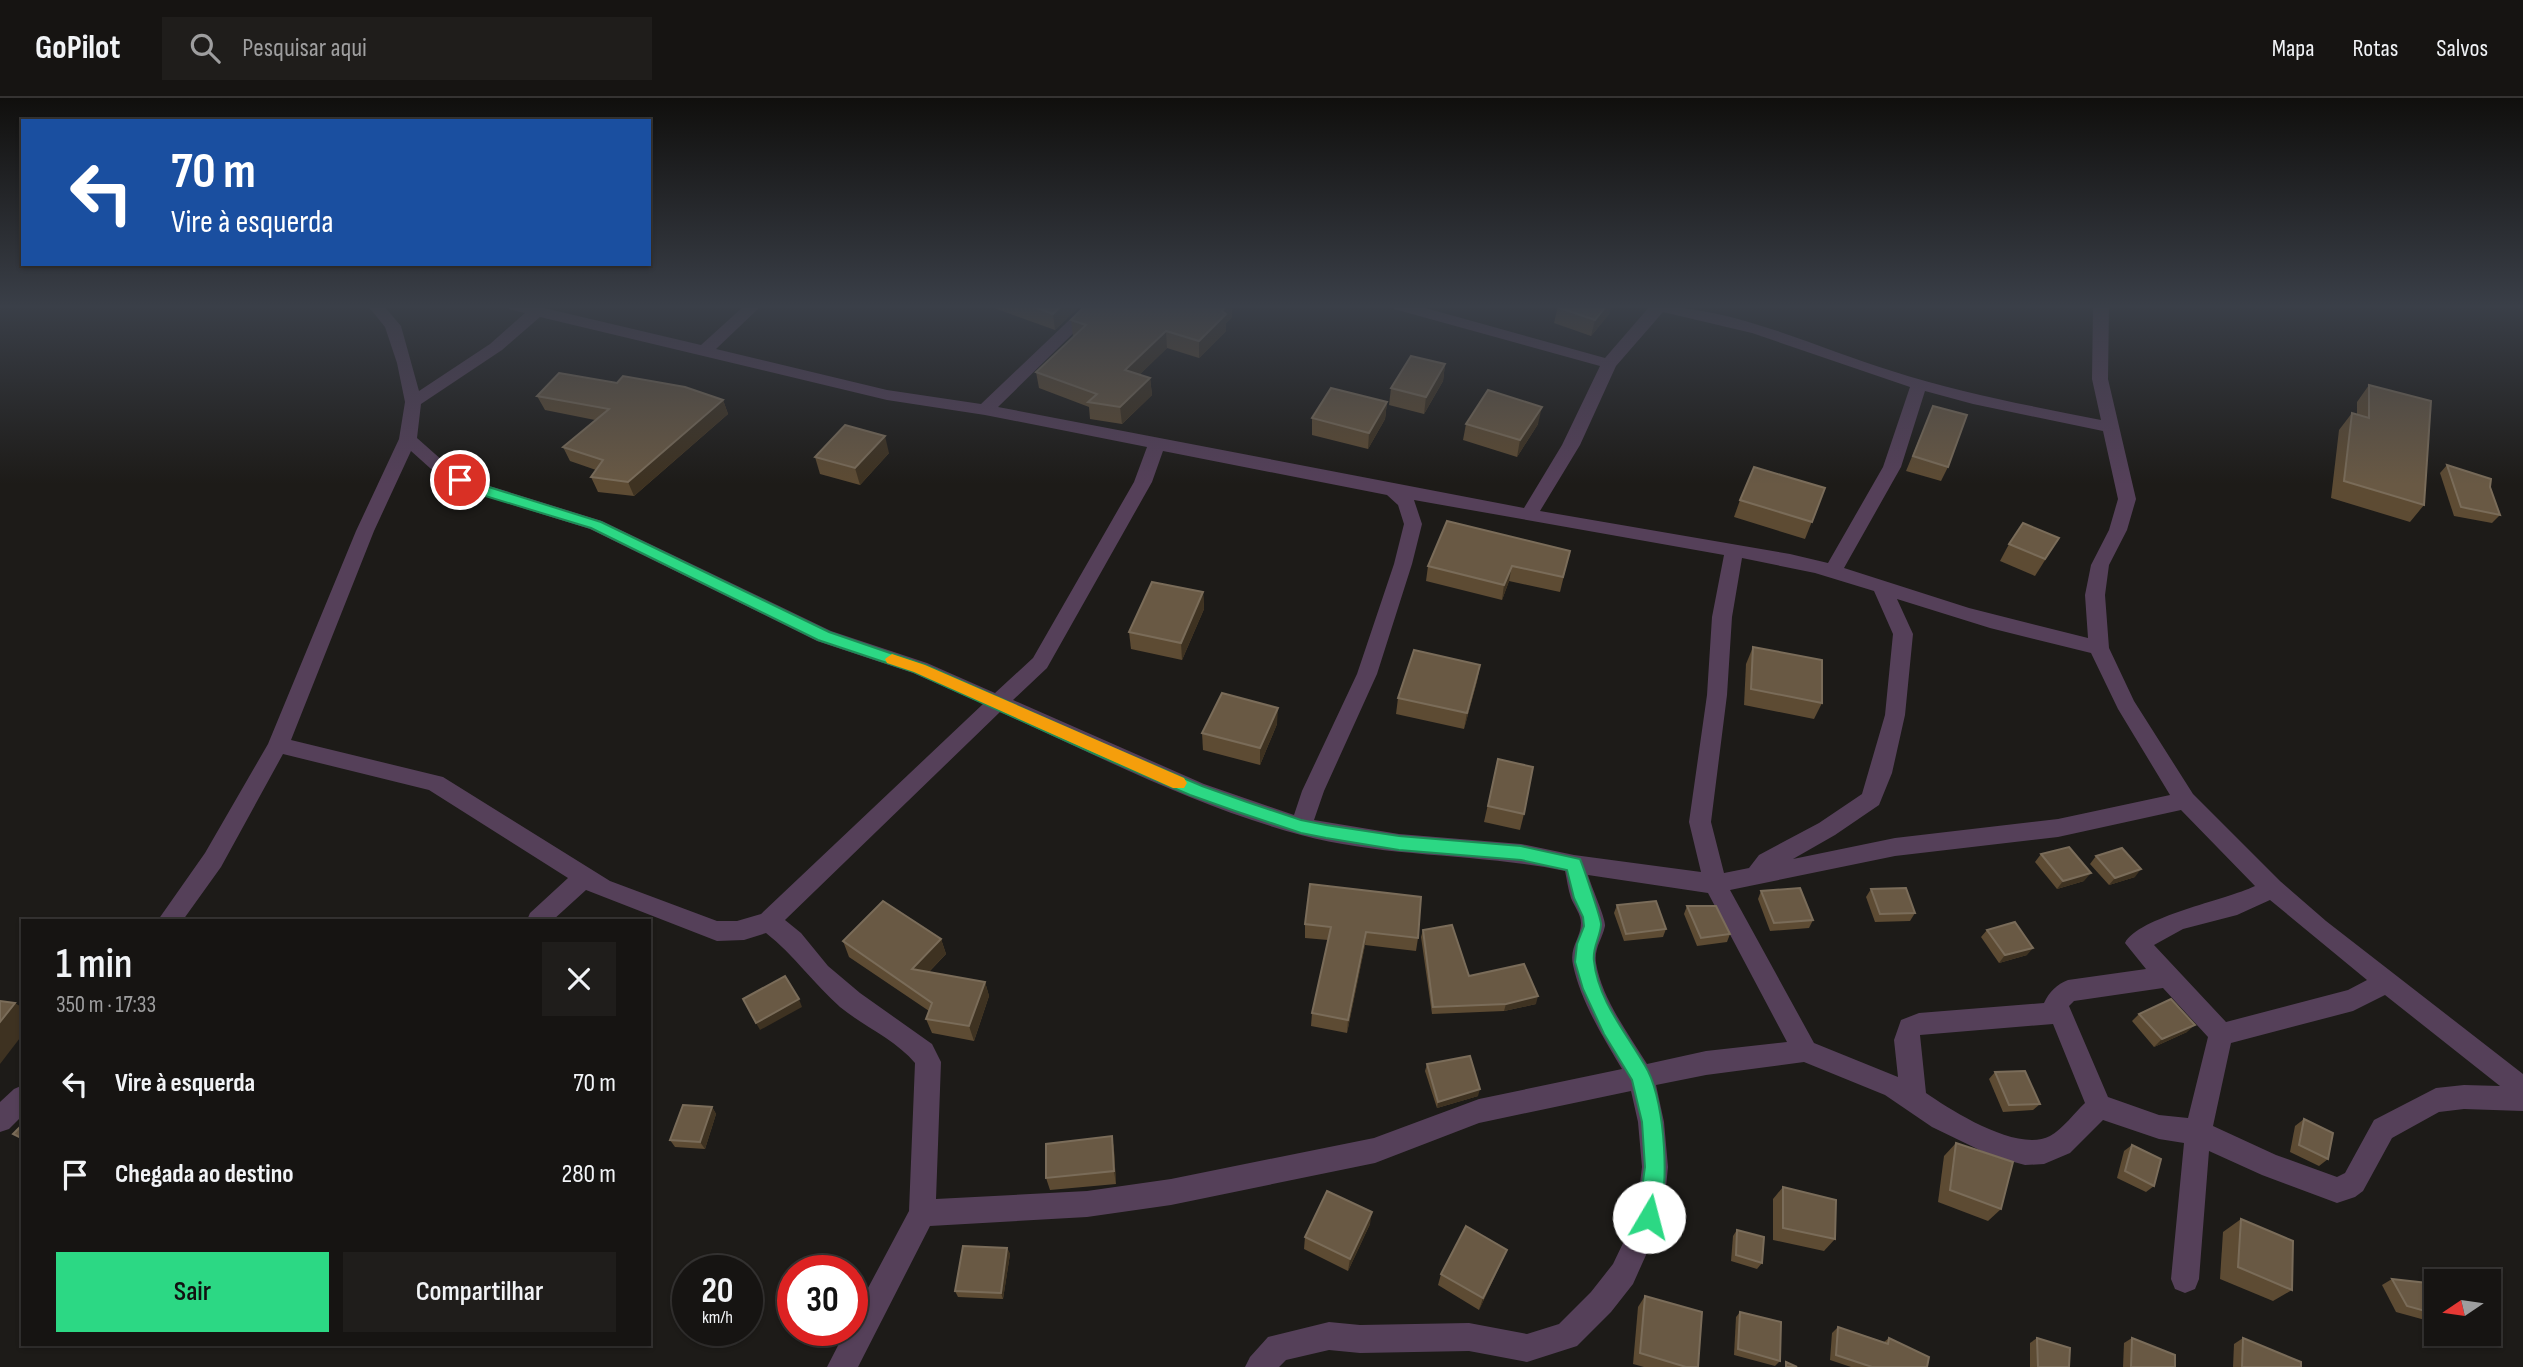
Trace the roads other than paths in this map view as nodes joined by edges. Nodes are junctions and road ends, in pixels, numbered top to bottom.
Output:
1 (405, 365) edge
2 (469, 365) edge
3 (763, 365) edge
4 (1032, 365) edge
5 (1608, 365) edge
6 (1863, 365) edge
7 (2100, 365) edge
8 (1919, 384) junction
9 (413, 402) junction
10 (985, 410) junction
11 (2109, 427) junction
12 (408, 439) junction
13 (1156, 446) junction
14 (1391, 488) junction
15 (1529, 514) junction
16 (1734, 551) junction
17 (1834, 569) junction
18 (1881, 587) junction
19 (2099, 648) junction
20 (996, 704) junction
21 (278, 745) junction
22 (2185, 800) junction
23 (1301, 826) junction
24 (1574, 864) junction
25 (1755, 876) junction
26 (585, 877) junction
27 (1715, 884) junction
28 (2272, 888) junction
29 (171, 919) edge
30 (539, 919) edge
31 (769, 921) junction
32 (2167, 977) junction
33 (2386, 982) junction
34 (2059, 1013) junction
35 (2221, 1034) junction
36 (1805, 1051) junction
37 (1641, 1077) junction
38 (2523, 1089) edge
39 (21, 1099) edge
40 (2523, 1100) edge
41 (1914, 1101) junction
42 (2099, 1106) junction
43 (0, 1120) edge
44 (2197, 1132) junction
45 (922, 1213) junction
46 (2185, 1279) dead end
47 (1526, 1357) edge
48 (842, 1367) edge
49 (1260, 1367) edge

1 - 9 street
2 - 9 street
3 - 10 street
4 - 10 street
5 - 15 street
6 - 8 street
7 - 11 street
8 - 11 street
8 - 17 street
9 - 12 street
10 - 13 street
11 - 19 street
12 - 20 street
12 - 21 street
13 - 14 street
13 - 20 street
14 - 15 street
14 - 23 street
15 - 16 street
16 - 17 street
16 - 27 street
17 - 18 street
18 - 19 street
18 - 25 street
19 - 22 street
20 - 23 street
20 - 31 street
21 - 26 street
21 - 29 street
22 - 25 street
22 - 28 street
23 - 24 street
24 - 27 street
24 - 37 street
25 - 27 street
26 - 30 street
26 - 31 street
27 - 36 street
28 - 32 street
28 - 33 street
31 - 45 street
32 - 34 street
32 - 35 street
33 - 35 street
33 - 38 street
34 - 41 street
34 - 42 street
35 - 44 street
36 - 37 street
36 - 41 street
37 - 45 street
37 - 47 street
39 - 43 street
40 - 44 street
41 - 42 street
42 - 44 street
44 - 46 street
45 - 48 street
47 - 49 street

